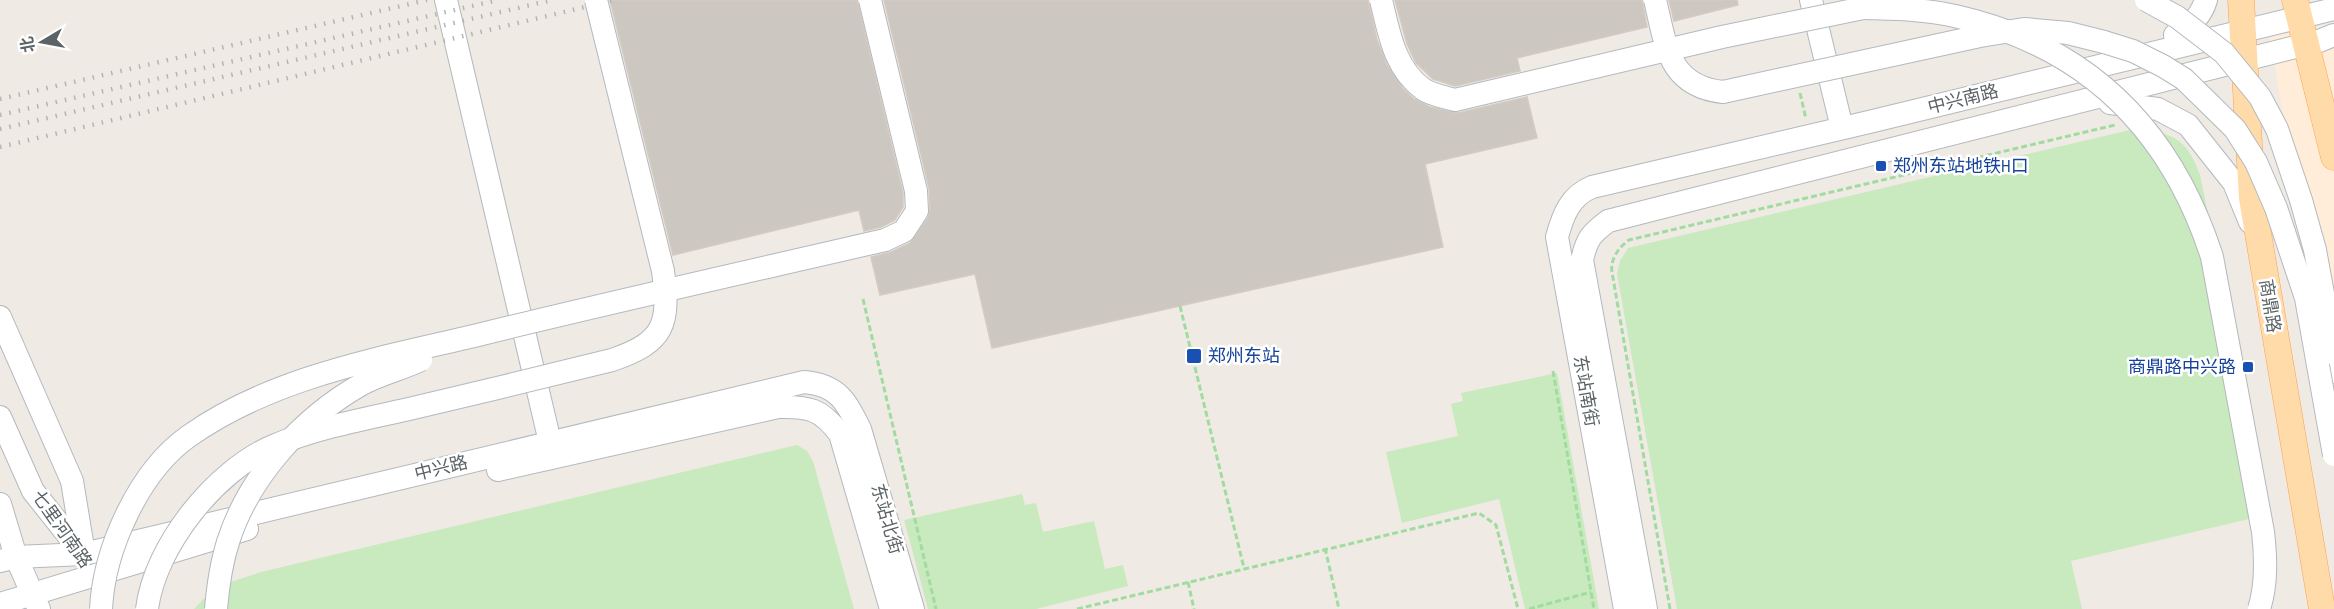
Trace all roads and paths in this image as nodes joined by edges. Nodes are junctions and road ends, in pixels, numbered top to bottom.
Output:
1 (446, 0) edge
2 (596, 0) edge
3 (870, 0) edge
4 (1381, 0) edge
5 (1655, 0) edge
6 (1811, 0) edge
7 (1902, 0) edge
8 (2146, 0) edge
9 (2206, 0) edge
10 (2241, 0) edge
11 (1864, 8) junction
12 (2297, 8) edge
13 (2334, 9) edge
14 (2242, 31) junction
15 (2334, 35) edge
16 (2306, 44) junction
17 (2244, 60) junction
18 (2115, 62) junction
19 (2046, 110) junction
20 (2116, 124) dead end
21 (1842, 128) junction
22 (2334, 157) edge
23 (1592, 187) joint
24 (1608, 221) joint
25 (2260, 247) junction
26 (2307, 298) junction
27 (863, 299) dead end
28 (1180, 306) dead end
29 (0, 317) edge
30 (480, 334) junction
31 (2334, 354) edge
32 (1553, 371) dead end
33 (2334, 375) edge
34 (0, 417) edge
35 (850, 431) junction
36 (550, 442) junction
37 (2334, 455) edge
38 (0, 504) edge
39 (1325, 548) junction
40 (5, 553) edge
41 (84, 554) junction
42 (1244, 568) junction
43 (94, 576) junction
44 (1188, 582) junction
45 (1591, 592) junction
46 (36, 602) edge
47 (0, 604) edge
48 (101, 609) edge
49 (110, 609) edge
50 (147, 609) edge
51 (216, 609) edge
52 (891, 609) edge
53 (913, 609) edge
54 (936, 609) edge
55 (1077, 609) edge
56 (1194, 609) edge
57 (1339, 609) edge
58 (1518, 609) edge
59 (1529, 609) edge
60 (1594, 609) edge
61 (1625, 609) edge
62 (1646, 609) edge
63 (1670, 609) edge
64 (2259, 609) edge
65 (2322, 609) edge

1 - 36 street
2 - 50 street, bridge
3 - 30 street, bridge
4 - 11 street, bridge
5 - 26 street, bridge
6 - 21 street
7 - 11 street, bridge
8 - 31 street, bridge
9 - 18 street
10 - 14 main road, 商鼎路
11 - 64 street, bridge
12 - 13 street, 中兴南路
12 - 14 street, 中兴南路
12 - 16 main road
14 - 17 main road, 商鼎路
14 - 18 street, 中兴南路
15 - 16 street, 中兴南路
16 - 17 street, 中兴南路
16 - 22 main road
17 - 19 street, 中兴南路
17 - 25 main road, 商鼎路
18 - 21 street, 中兴南路
19 - 24 street, 中兴南路
19 - 25 street
20 - 63 path
21 - 23 street, 中兴南路
23 - 61 street, 东站南街
24 - 62 street, 东站南街
25 - 65 main road, 商鼎路
26 - 33 street, bridge
26 - 37 street, bridge
27 - 54 path
28 - 42 path
29 - 41 street
30 - 48 street, bridge
30 - 51 street, bridge
32 - 45 path
34 - 41 street, 七里河南路
35 - 36 street, 中兴路
35 - 43 street, 中兴路
35 - 52 street, 东站北街
35 - 53 street, 东站北街
36 - 41 street, 中兴路
38 - 40 street
39 - 42 path
39 - 57 path
39 - 58 path
40 - 41 street, 中兴路
40 - 46 street
41 - 43 street, 七里河南路
42 - 44 path
43 - 46 street, 中兴路
43 - 49 street, 七里河南路
44 - 55 path
44 - 56 path
45 - 59 path
45 - 60 path
46 - 47 street, 中兴路

